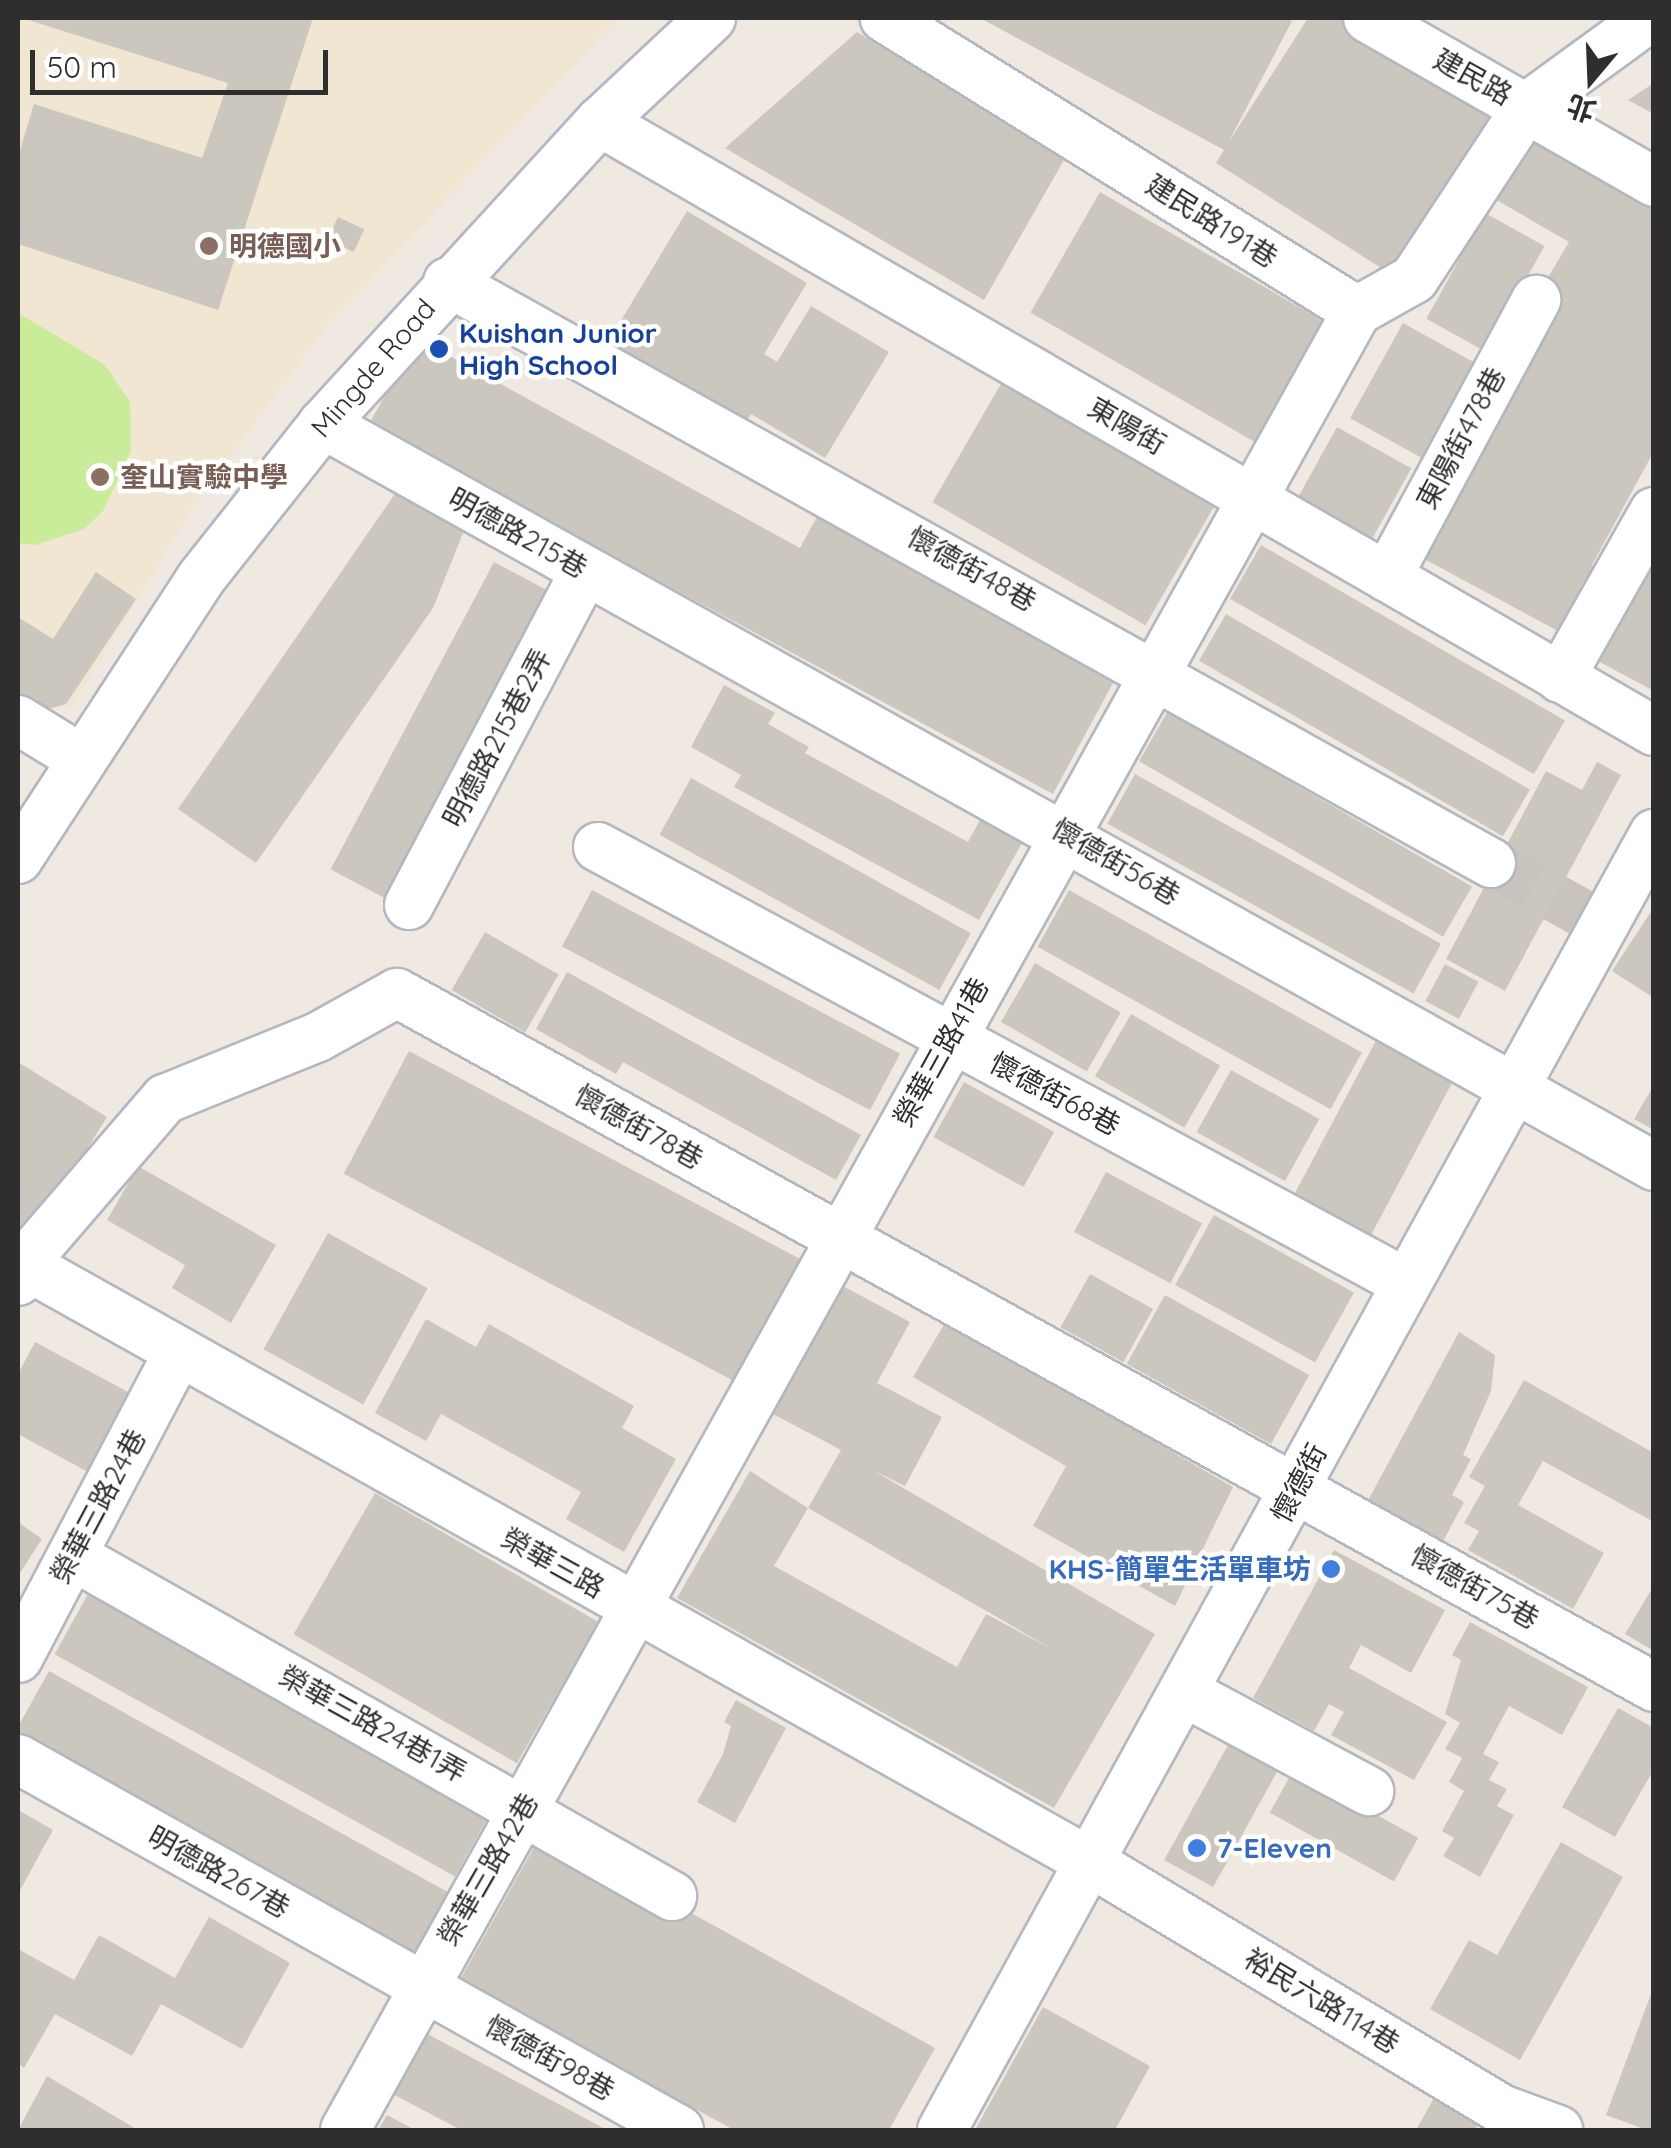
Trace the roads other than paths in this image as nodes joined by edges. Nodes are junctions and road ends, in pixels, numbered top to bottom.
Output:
1 (712, 18) edge
2 (884, 18) edge
3 (1368, 18) edge
4 (1650, 18) edge
5 (1422, 29) edge
6 (1527, 108) junction
7 (600, 122) junction
8 (1654, 182) edge
9 (448, 282) junction
10 (1536, 300) dead end
11 (1357, 310) junction
12 (323, 424) junction
13 (1248, 495) junction
14 (1654, 512) edge
15 (585, 570) junction
16 (1387, 577) junction
17 (713, 642) joint
18 (1152, 668) junction
19 (1560, 678) junction
20 (18, 720) edge
21 (1654, 731) edge
22 (80, 758) junction
23 (1064, 832) junction
24 (1654, 834) edge
25 (598, 847) dead end
26 (18, 859) edge
27 (1491, 863) tunnel mouth
28 (409, 906) dead end
29 (950, 1037) junction
30 (1514, 1088) junction
31 (1654, 1166) edge
32 (838, 1236) junction
33 (19, 1269) edge
34 (1406, 1283) junction
35 (178, 1353) junction
36 (1296, 1488) junction
37 (73, 1556) junction
38 (636, 1610) junction
39 (18, 1658) edge
40 (1654, 1687) edge
41 (1186, 1693) junction
42 (18, 1759) edge
43 (1369, 1791) dead end
44 (524, 1808) junction
45 (1090, 1862) junction
46 (672, 1896) dead end
47 (421, 1986) junction
48 (345, 2130) edge
49 (679, 2130) edge
50 (942, 2130) edge
51 (1558, 2130) edge

1 - 7 street, Mingde Road
2 - 11 street, 建民路191巷
3 - 5 street, 建民路
4 - 6 street, 建民路
5 - 6 street, 建民路
6 - 8 street, 建民路
6 - 11 street
7 - 9 street, Mingde Road
7 - 13 street, 東陽街
9 - 12 street, Mingde Road
9 - 18 street, 懷德街48巷
10 - 16 street, 東陽街478巷
11 - 13 street
12 - 15 street, 明德路215巷
12 - 22 street, Mingde Road
13 - 16 street, 東陽街
13 - 18 street, 榮華三路41巷
14 - 19 street
15 - 17 street, 明德路215巷
15 - 28 street, 明德路215巷2弄
16 - 19 street, 東陽街
17 - 23 street, 懷德街56巷
18 - 23 street, 榮華三路41巷
18 - 27 street, 懷德街48巷
19 - 21 street, 東陽街
20 - 22 street
22 - 26 street, Mingde Road
23 - 29 street, 榮華三路41巷
23 - 30 street, 懷德街56巷
24 - 30 street, 懷德街
25 - 29 street, 懷德街68巷
29 - 32 street, 榮華三路41巷
29 - 34 street, 懷德街68巷
30 - 31 street, 懷德街56巷
30 - 34 street, 懷德街
32 - 33 street, 懷德街78巷
32 - 36 street, 懷德街78巷
32 - 38 street, 榮華三路41巷
33 - 35 street, 榮華三路
34 - 36 street, 懷德街
35 - 37 street, 榮華三路24巷
35 - 38 street, 榮華三路
36 - 40 street, 懷德街75巷
36 - 41 street, 懷德街
37 - 39 street, 榮華三路24巷
37 - 44 street, 榮華三路24巷1弄
38 - 44 street, 榮華三路42巷
38 - 45 street, 榮華三路
41 - 43 street
41 - 45 street, 懷德街
42 - 47 street, 明德路267巷
44 - 46 street, 榮華三路24巷1弄
44 - 47 street, 榮華三路42巷
45 - 50 street, 懷德街
45 - 51 street, 裕民六路114巷
47 - 48 street, 榮華三路42巷
47 - 49 street, 懷德街98巷

